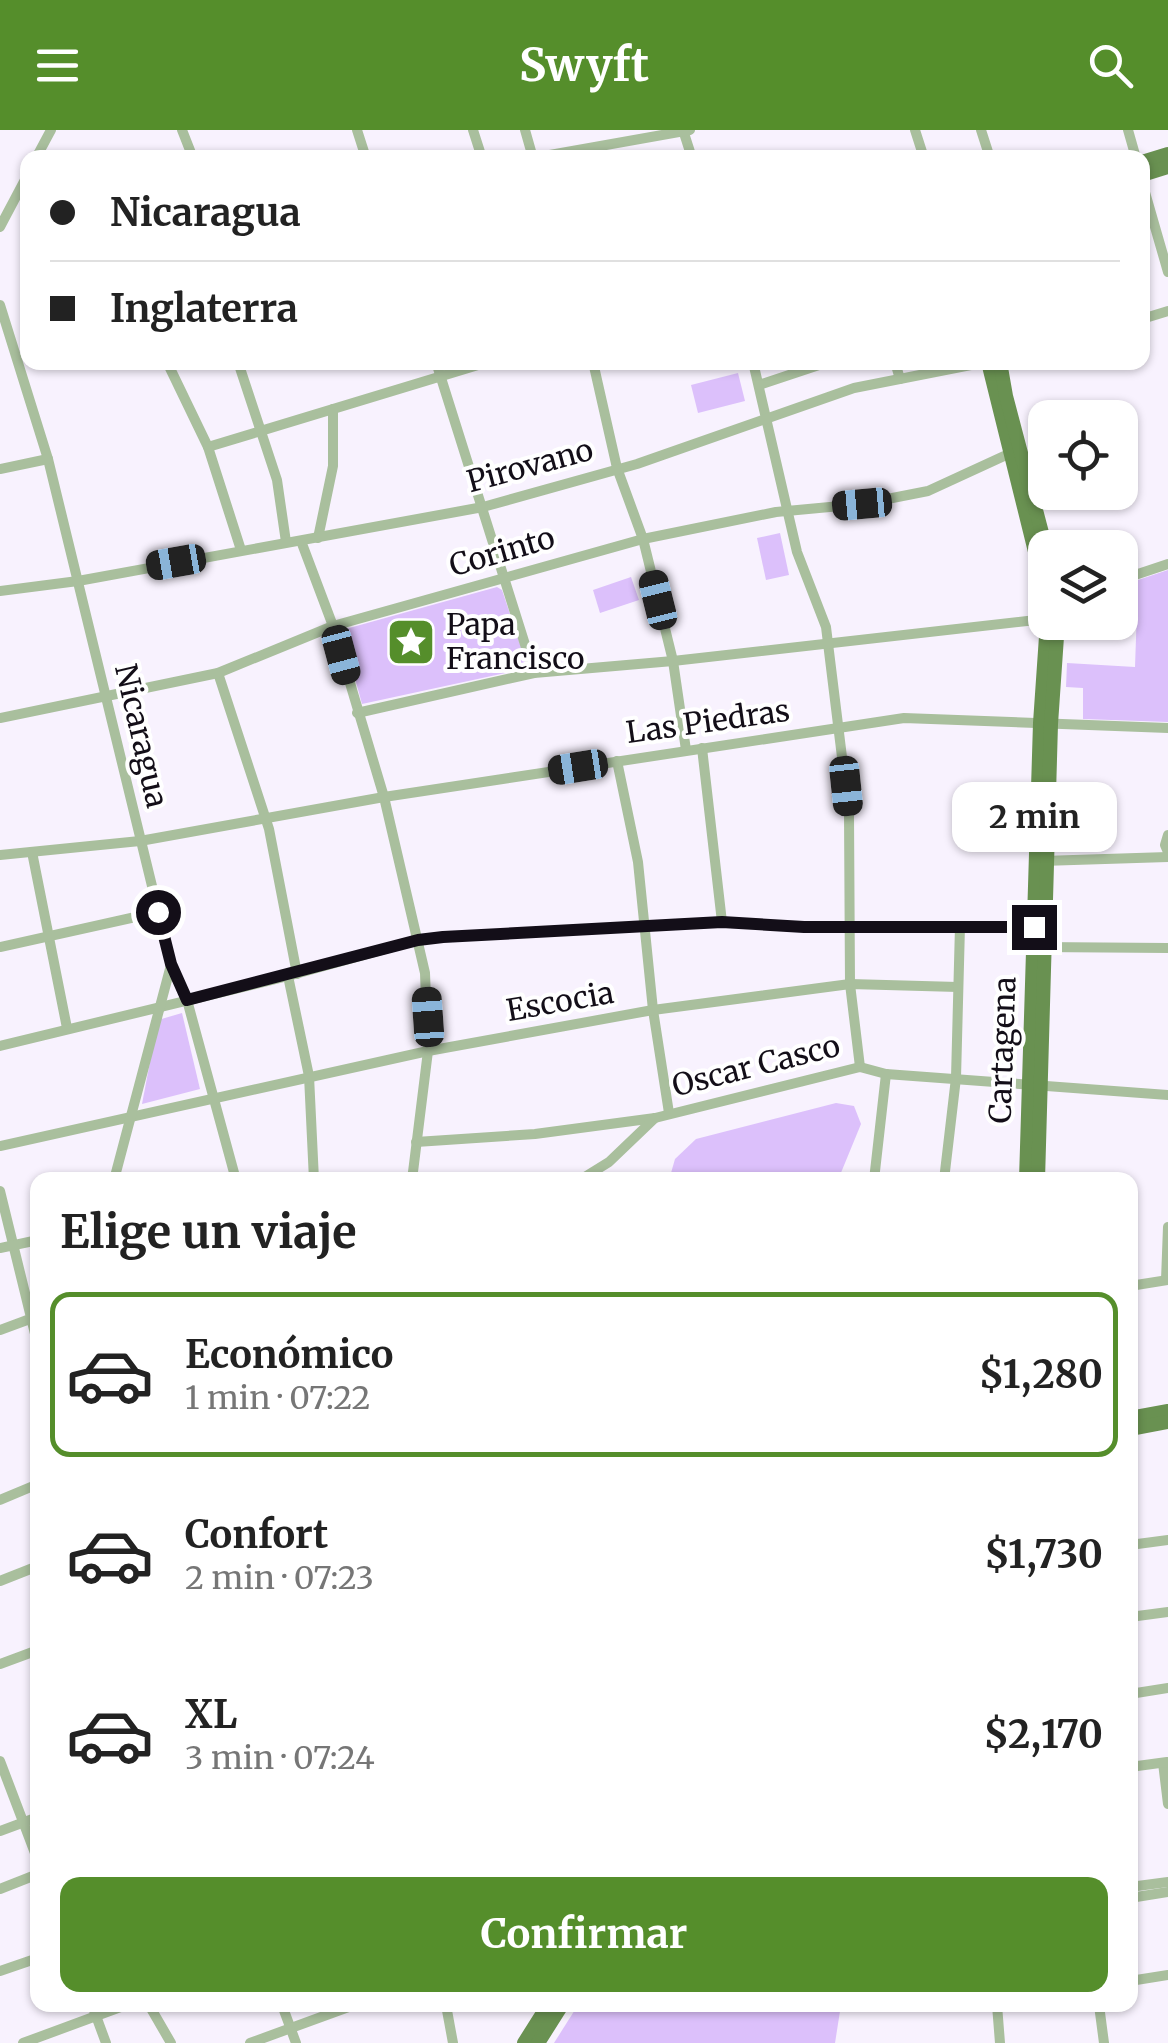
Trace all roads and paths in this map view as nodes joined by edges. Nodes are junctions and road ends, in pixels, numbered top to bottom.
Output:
1 (685, 130) edge
2 (617, 136) edge
3 (561, 150) edge
4 (20, 189) edge
5 (1150, 207) edge
6 (0, 227) edge
7 (1168, 272) edge
8 (0, 305) edge
9 (20, 369) edge
10 (20, 370) edge
11 (172, 370) edge
12 (241, 370) edge
13 (439, 370) edge
14 (463, 370) edge
15 (595, 370) edge
16 (756, 370) edge
17 (804, 370) edge
18 (897, 370) edge
19 (946, 370) edge
20 (989, 370) edge
21 (1001, 370) edge
22 (441, 377) junction
23 (900, 379) junction
24 (759, 385) junction
25 (333, 409) junction
26 (767, 417) junction
27 (261, 430) junction
28 (208, 447) junction
29 (1014, 451) junction
30 (48, 459) junction
31 (617, 468) junction
32 (0, 469) edge
33 (484, 506) junction
34 (786, 510) junction
35 (1031, 530) edge
36 (1040, 530) edge
37 (318, 538) junction
38 (643, 539) junction
39 (301, 541) junction
40 (286, 542) junction
41 (241, 550) junction
42 (1168, 564) edge
43 (1138, 574) edge
44 (504, 578) junction
45 (78, 580) junction
46 (0, 592) edge
47 (1028, 623) edge
48 (334, 626) junction
49 (1046, 640) edge
50 (1056, 640) edge
51 (826, 643) junction
52 (673, 661) junction
53 (534, 673) junction
54 (218, 674) junction
55 (106, 696) junction
56 (357, 713) junction
57 (0, 718) edge
58 (1046, 724) junction
59 (839, 727) junction
60 (1168, 728) edge
61 (702, 748) junction
62 (686, 750) junction
63 (617, 760) junction
64 (384, 797) junction
65 (265, 818) junction
66 (1168, 835) edge
67 (140, 841) junction
68 (32, 852) junction
69 (1168, 854) edge
70 (0, 855) edge
71 (1041, 861) junction
72 (158, 912) junction
73 (722, 922) junction
74 (849, 925) junction
75 (644, 926) junction
76 (960, 926) junction
77 (1034, 927) junction
78 (49, 935) junction
79 (418, 940) junction
80 (0, 947) edge
81 (1039, 947) junction
82 (1168, 948) edge
83 (171, 964) junction
84 (292, 975) junction
85 (850, 984) junction
86 (958, 987) junction
87 (187, 1000) junction
88 (160, 1005) junction
89 (653, 1010) junction
90 (67, 1028) junction
91 (0, 1046) edge
92 (428, 1051) junction
93 (860, 1066) junction
94 (886, 1074) junction
95 (309, 1076) junction
96 (956, 1078) junction
97 (1035, 1085) junction
98 (1168, 1095) edge
99 (214, 1096) junction
100 (668, 1113) junction
101 (130, 1116) junction
102 (655, 1118) junction
103 (416, 1142) junction
104 (0, 1146) edge
105 (116, 1172) edge
106 (234, 1172) edge
107 (314, 1172) edge
108 (413, 1172) edge
109 (593, 1172) edge
110 (875, 1172) edge
111 (945, 1172) edge
112 (1027, 1172) edge
113 (1038, 1172) edge
114 (0, 1190) edge
115 (1168, 1228) edge
116 (30, 1241) edge
117 (14, 1244) junction
118 (0, 1248) edge
119 (1167, 1280) edge
120 (1138, 1285) edge
121 (30, 1303) edge
122 (30, 1319) edge
123 (0, 1330) edge
124 (1168, 1412) edge
125 (1138, 1417) edge
126 (1168, 1422) edge
127 (1138, 1427) edge
128 (30, 1487) edge
129 (0, 1500) edge
130 (1168, 1540) edge
131 (1138, 1544) edge
132 (30, 1569) edge
133 (0, 1580) edge
134 (1168, 1612) edge
135 (1138, 1617) edge
136 (30, 1651) edge
137 (0, 1664) edge
138 (1168, 1688) edge
139 (1138, 1693) edge
140 (0, 1761) edge
141 (1165, 1762) edge
142 (1138, 1766) edge
143 (1168, 1804) edge
144 (30, 1820) edge
145 (23, 1822) junction
146 (0, 1831) edge
147 (30, 1840) edge
148 (30, 1877) edge
149 (1168, 1882) edge
150 (1138, 1886) edge
151 (0, 1888) edge
152 (1168, 1892) edge
153 (1138, 1897) edge
154 (30, 1961) edge
155 (0, 1971) edge
156 (1168, 1975) edge
157 (1138, 1980) edge
158 (90, 2012) edge
159 (95, 2012) edge
160 (154, 2012) edge
161 (285, 2012) edge
162 (335, 2012) edge
163 (447, 2012) edge
164 (544, 2012) edge
165 (558, 2012) edge
166 (998, 2012) edge
167 (1100, 2012) edge
168 (291, 2028) junction
169 (23, 2043) edge
170 (106, 2043) edge
171 (171, 2043) edge
172 (250, 2043) edge
173 (296, 2043) edge
174 (453, 2043) edge
175 (524, 2043) edge
176 (538, 2043) edge
177 (1000, 2043) edge
178 (1104, 2043) edge

1 - 2 street
2 - 3 street
4 - 6 street
5 - 7 street
8 - 9 street, Nicaragua
10 - 30 street, Nicaragua
11 - 28 street
12 - 27 street
13 - 22 street
14 - 22 street
15 - 31 street
16 - 24 street
17 - 24 street
18 - 23 street
19 - 23 street, Pirovano
20 - 29 main road
21 - 29 main road
22 - 25 street
22 - 33 street
23 - 26 street, Pirovano
24 - 26 street
25 - 27 street
25 - 37 street
26 - 31 street, Pirovano
26 - 34 street
27 - 28 street
27 - 40 street
28 - 41 street
29 - 34 street, Corinto
29 - 35 main road
29 - 36 main road
30 - 32 street
30 - 45 street, Nicaragua
31 - 33 street, Pirovano
31 - 38 street
33 - 37 street, Pirovano
33 - 44 street
34 - 38 street, Corinto
34 - 51 street
37 - 39 street, Pirovano
38 - 44 street, Corinto
38 - 52 street
39 - 40 street, Pirovano
39 - 48 street
40 - 41 street, Pirovano
41 - 45 street, Pirovano
42 - 43 street
44 - 48 street, Corinto
44 - 53 street
45 - 46 street, Pirovano
45 - 55 street, Nicaragua
47 - 51 street
48 - 54 street, Corinto
48 - 56 street
49 - 58 main road, Cartagena
50 - 58 main road, Cartagena
51 - 52 street
51 - 59 street
52 - 53 street
52 - 62 street
53 - 56 street
54 - 55 street, Corinto
54 - 65 street
55 - 57 street, Corinto
55 - 67 street, Nicaragua
56 - 64 street
58 - 59 street, Las Piedras
58 - 60 street, Las Piedras
58 - 71 main road, Cartagena
59 - 61 street, Las Piedras
59 - 74 street
61 - 62 street, Las Piedras
61 - 73 street
62 - 63 street, Las Piedras
63 - 64 street, Las Piedras
63 - 75 street
64 - 65 street, Las Piedras
64 - 79 street
65 - 67 street, Las Piedras
65 - 84 street
66 - 69 street
67 - 68 street, Las Piedras
67 - 72 street, Nicaragua
68 - 70 street, Las Piedras
68 - 78 street
69 - 71 street
71 - 77 main road, Cartagena
71 - 81 main road, Cartagena
72 - 78 street
72 - 83 street, Nicaragua
73 - 74 street
73 - 75 street
74 - 76 street
74 - 85 street
75 - 79 street
75 - 89 street
76 - 77 street
76 - 86 street
77 - 81 main road, Cartagena
78 - 80 street
78 - 90 street
79 - 84 street
79 - 92 street
81 - 82 street
81 - 97 main road, Cartagena
83 - 87 street
83 - 88 street, Nicaragua
84 - 87 street
84 - 95 street
85 - 86 street, Escocia
85 - 89 street, Escocia
85 - 93 street
86 - 96 street
87 - 88 street
87 - 99 street
88 - 90 street
88 - 101 street, Nicaragua
89 - 92 street, Escocia
89 - 100 street
90 - 91 street
92 - 95 street, Escocia
92 - 103 street
93 - 94 street, Oscar Casco
93 - 100 street, Oscar Casco
94 - 96 street, Oscar Casco
94 - 110 street
95 - 99 street, Escocia
95 - 107 street
96 - 97 street, Oscar Casco
96 - 111 street
97 - 98 street, Oscar Casco
97 - 112 main road, Cartagena
97 - 113 main road, Cartagena
99 - 101 street, Escocia
99 - 106 street
100 - 102 street, Oscar Casco
101 - 104 street, Escocia
101 - 105 street, Nicaragua
102 - 103 street, Oscar Casco
102 - 109 street
103 - 108 street
114 - 117 street
115 - 119 street
116 - 117 street
117 - 118 street
117 - 121 street
119 - 120 street
122 - 123 street
124 - 125 main road
126 - 127 main road
128 - 129 street
130 - 131 street
132 - 133 street
134 - 135 street
136 - 137 street
138 - 139 street
140 - 145 street
141 - 142 street
141 - 143 street
144 - 145 street
145 - 146 street
145 - 147 street
148 - 151 street
149 - 150 street
152 - 153 street
154 - 155 street
156 - 157 street
158 - 169 street
159 - 170 street
160 - 171 street
161 - 168 street
162 - 168 street
163 - 174 street
164 - 175 main road
165 - 176 main road
166 - 177 street
167 - 178 street
168 - 172 street
168 - 173 street

